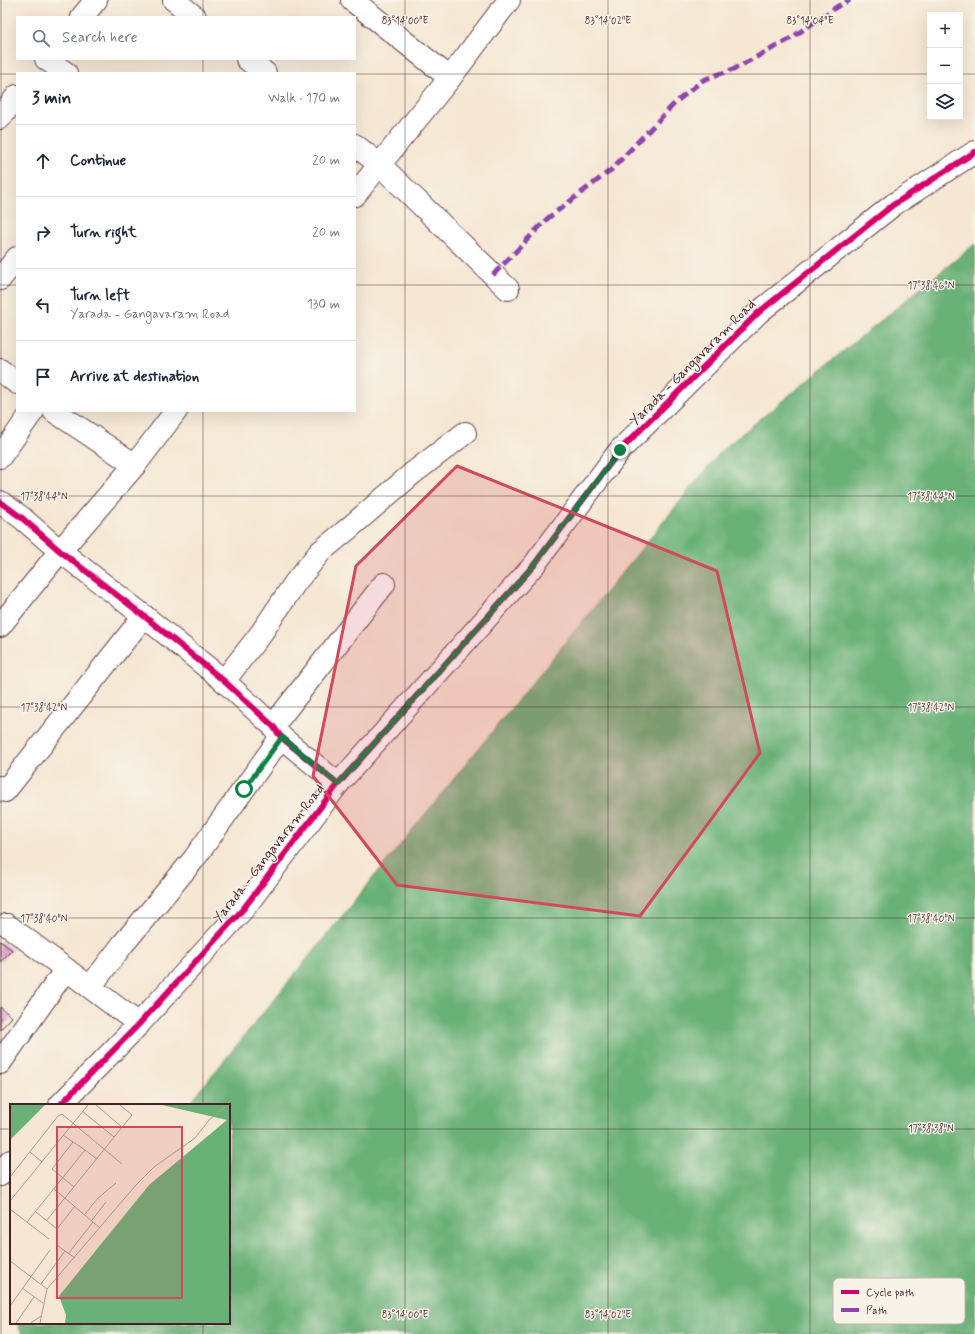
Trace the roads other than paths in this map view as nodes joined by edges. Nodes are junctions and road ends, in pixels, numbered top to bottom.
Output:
1 (96, 0) edge
2 (174, 0) edge
3 (352, 0) edge
4 (509, 0) edge
5 (83, 16) edge
6 (194, 16) edge
7 (45, 60) edge
8 (47, 60) edge
9 (248, 60) edge
10 (36, 72) edge
11 (65, 72) edge
12 (264, 72) edge
13 (450, 78) junction
14 (16, 97) edge
15 (0, 118) edge
16 (356, 147) edge
17 (975, 152) edge
18 (380, 165) junction
19 (356, 194) edge
20 (16, 259) edge
21 (0, 279) edge
22 (508, 289) dead end
23 (0, 370) edge
24 (16, 382) edge
25 (32, 412) edge
26 (56, 412) edge
27 (175, 412) edge
28 (465, 433) dead end
29 (0, 457) edge
30 (135, 465) junction
31 (0, 502) edge
32 (60, 551) junction
33 (384, 584) dead end
34 (144, 616) junction
35 (0, 626) edge
36 (224, 681) junction
37 (277, 731) junction
38 (338, 784) junction
39 (0, 786) edge
40 (7, 925) dead end
41 (66, 970) junction
42 (90, 987) junction
43 (139, 1024) junction
44 (0, 1063) edge
45 (61, 1104) edge
46 (10, 1163) edge
47 (0, 1175) edge

1 - 5 street
2 - 6 street
3 - 13 street
4 - 13 street
7 - 10 street
8 - 11 street
9 - 12 street
13 - 18 street
14 - 15 street
16 - 18 street
17 - 38 street, Yarada - Gangavaram Road
18 - 19 street
18 - 22 street
20 - 21 street
23 - 24 street
25 - 29 street
26 - 30 street
27 - 30 street
28 - 36 street
30 - 32 street
31 - 32 street
32 - 34 street
32 - 35 street
33 - 37 street
34 - 36 street
34 - 39 street
36 - 37 street
37 - 38 street
37 - 42 street
38 - 43 street, Yarada - Gangavaram Road
40 - 41 street
41 - 42 street
41 - 44 street
42 - 43 street
43 - 45 street, Yarada - Gangavaram Road
46 - 47 street

